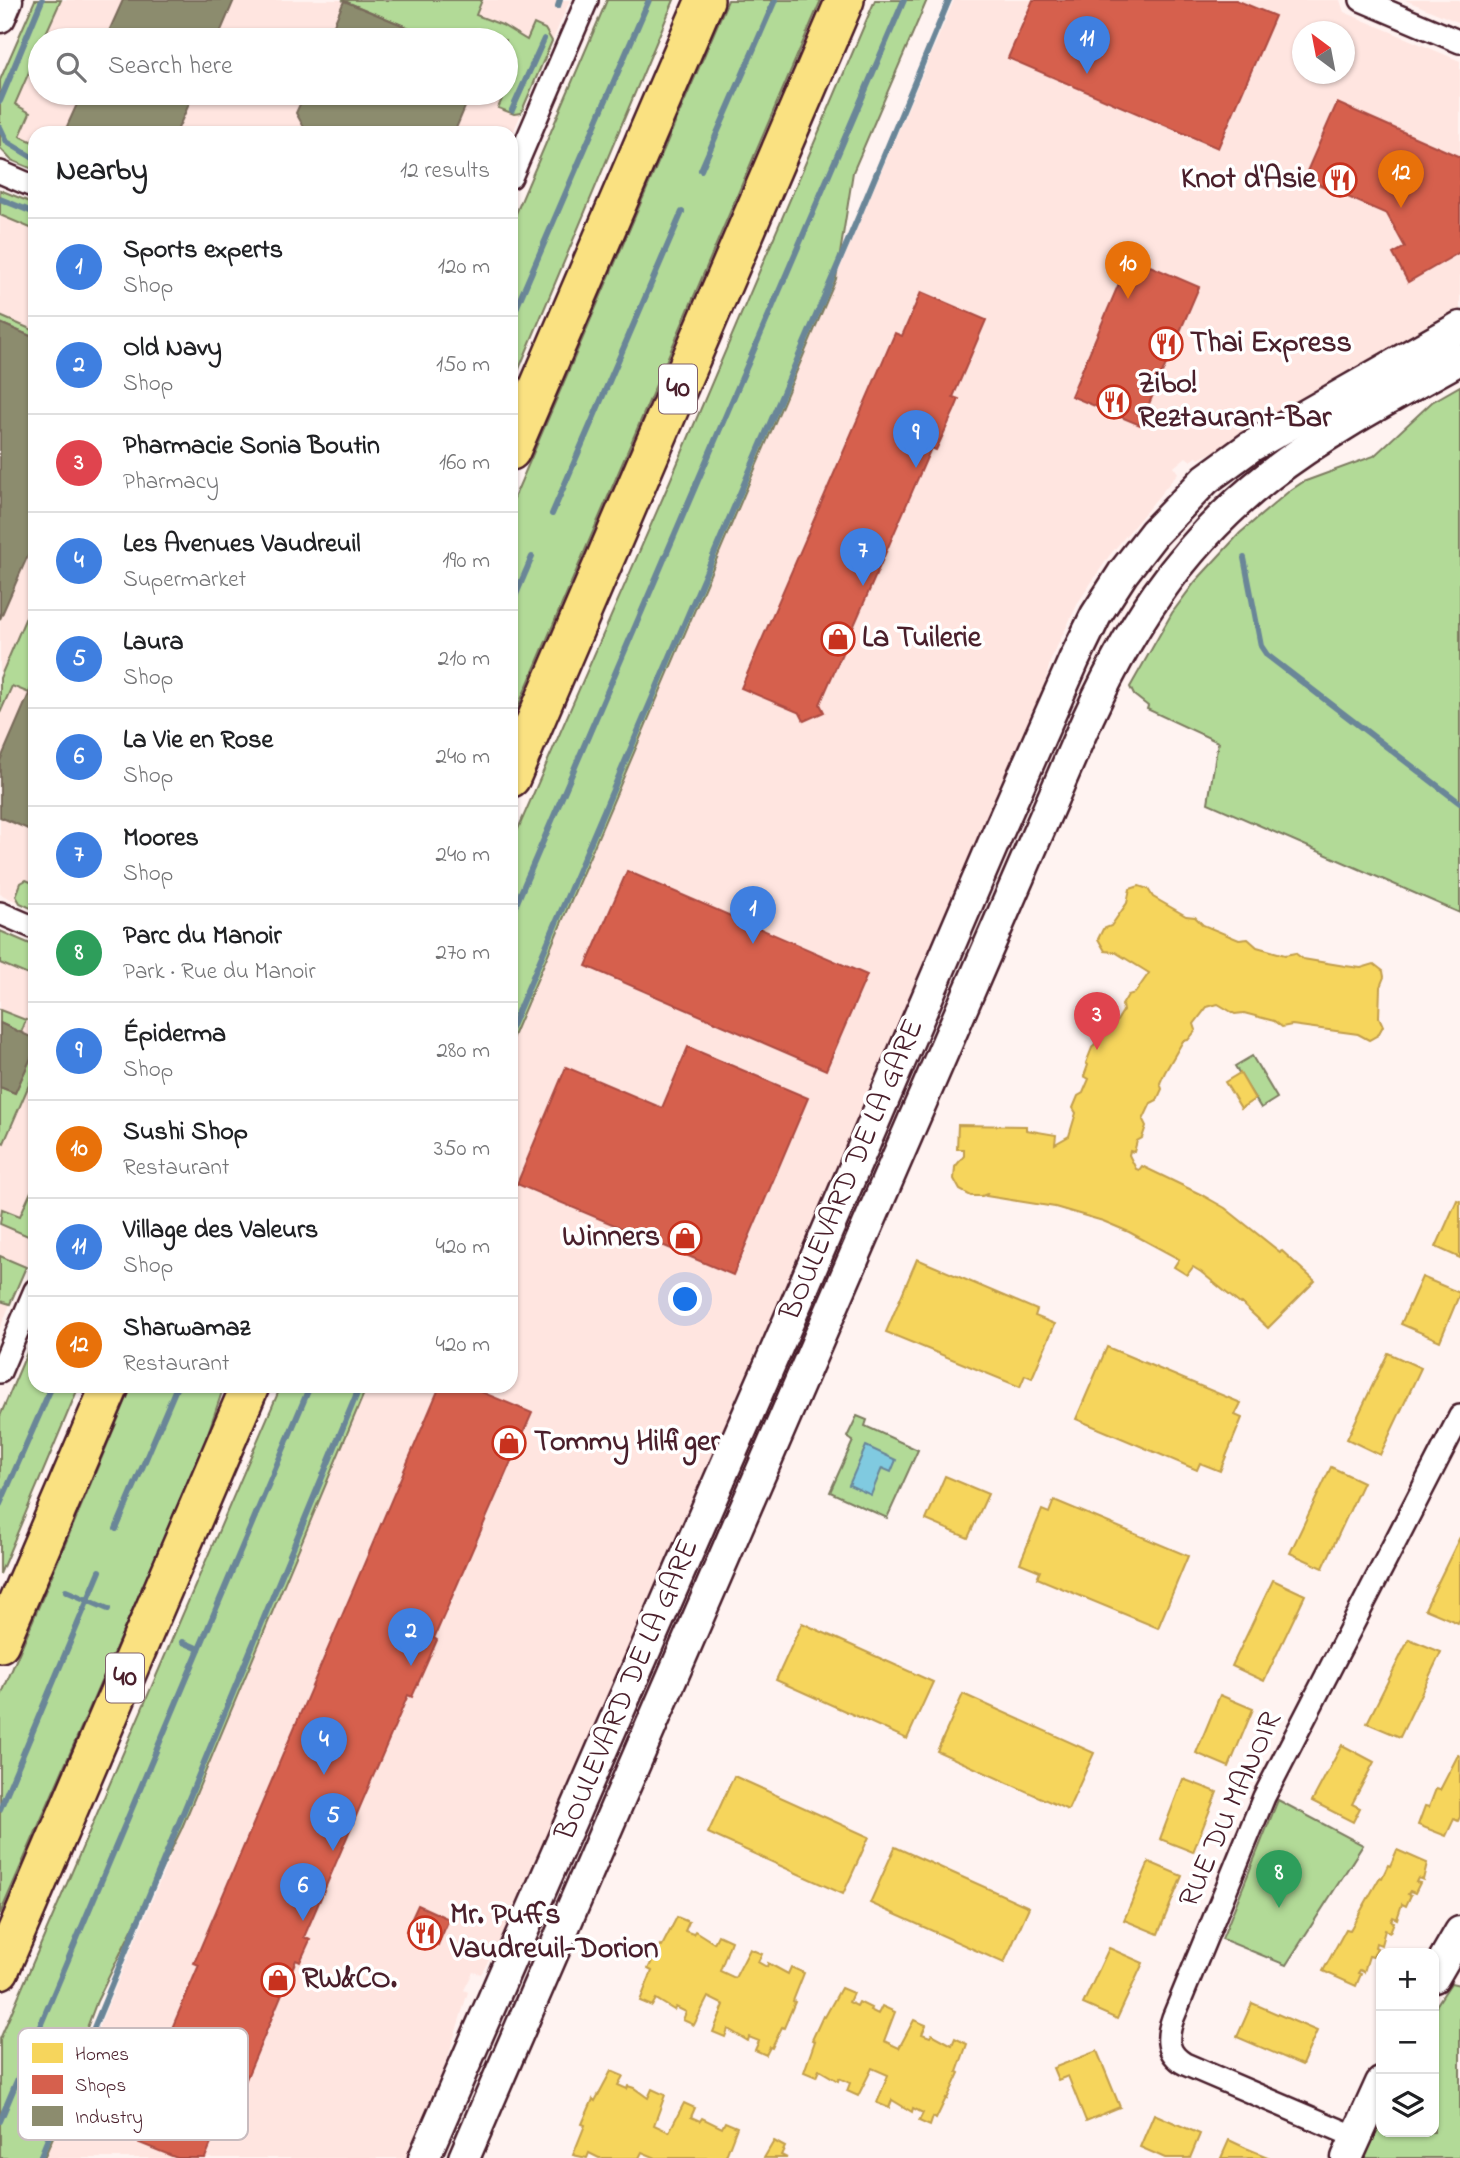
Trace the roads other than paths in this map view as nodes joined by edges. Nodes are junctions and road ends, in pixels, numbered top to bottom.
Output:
1 (7, 0) edge
2 (587, 0) edge
3 (705, 0) edge
4 (845, 0) edge
5 (1361, 0) edge
6 (0, 18) edge
7 (1460, 43) edge
8 (518, 161) edge
9 (0, 173) edge
10 (28, 184) edge
11 (1460, 327) edge
12 (1460, 359) edge
13 (518, 436) edge
14 (518, 762) edge
15 (0, 913) edge
16 (28, 925) edge
17 (28, 1306) edge
18 (0, 1372) edge
19 (107, 1393) edge
20 (247, 1393) edge
21 (1460, 1416) edge
22 (0, 1643) edge
23 (1460, 1932) edge
24 (1439, 1969) edge
25 (0, 1970) edge
26 (1376, 2094) edge
27 (1351, 2147) edge
28 (424, 2158) edge
29 (464, 2158) edge

1 - 6 main road
2 - 8 street
3 - 13 highway
4 - 14 highway, 40
5 - 7 street
9 - 10 street
11 - 28 main road, BOULEVARD DE LA GARE
12 - 29 main road, BOULEVARD DE LA GARE
15 - 16 street
17 - 18 street
19 - 22 highway
20 - 25 highway, 40
21 - 27 street, RUE DU MANOIR
23 - 24 main road
26 - 27 main road

